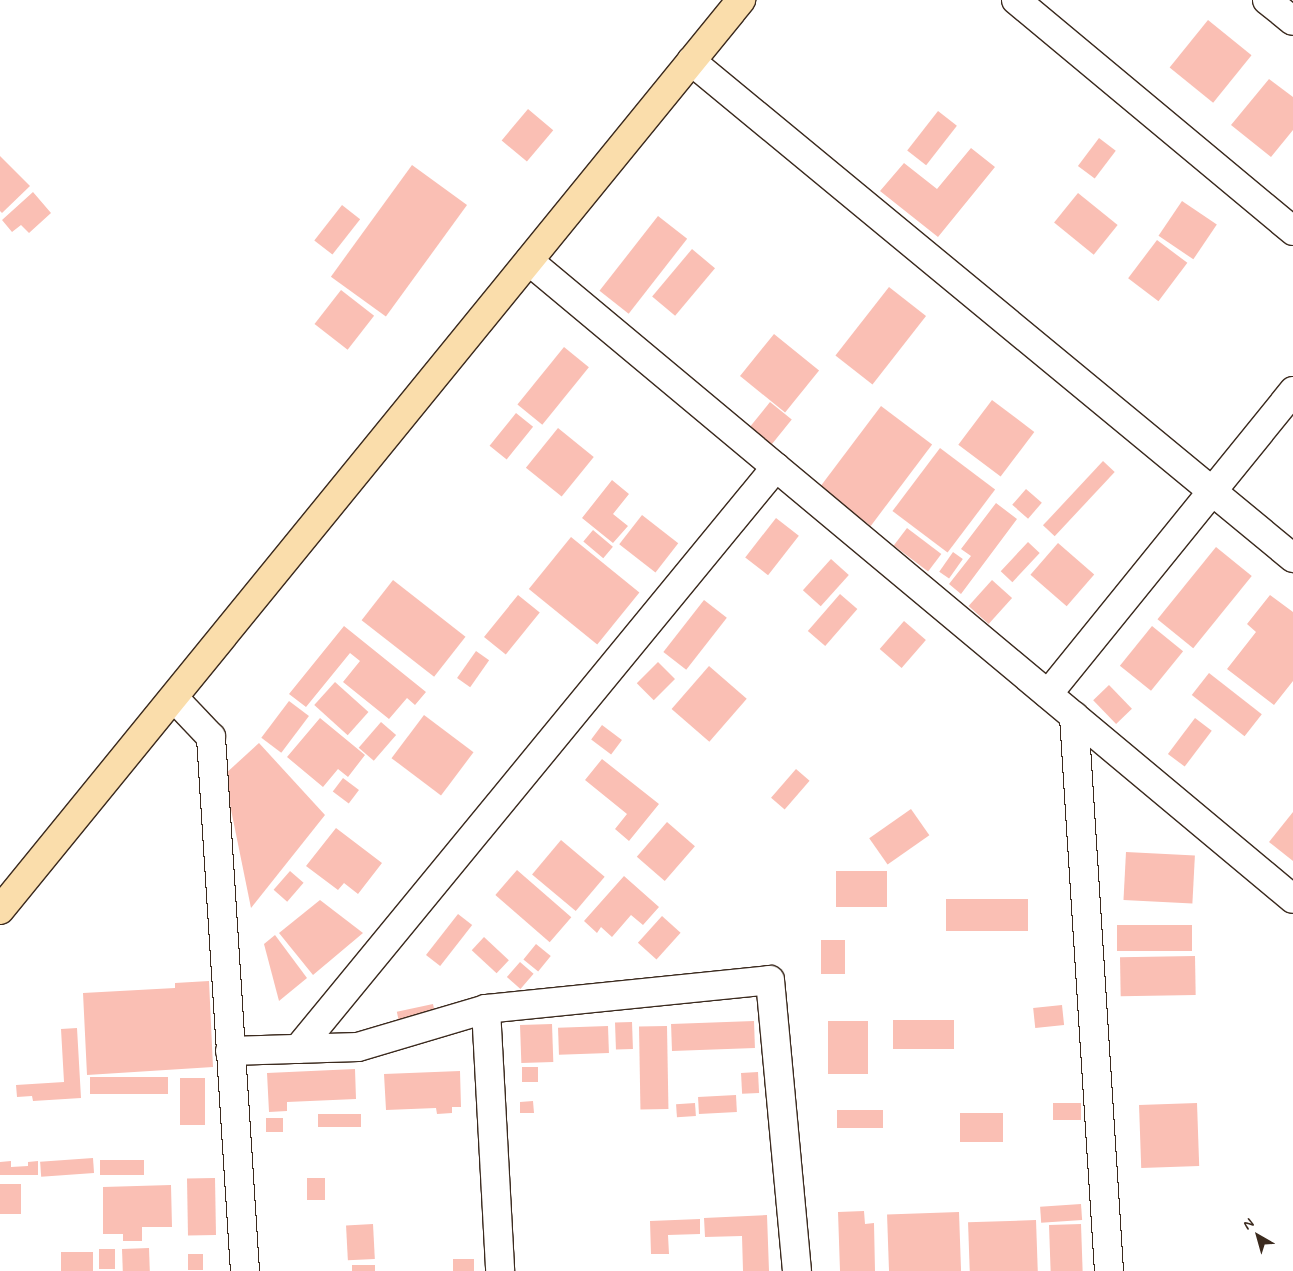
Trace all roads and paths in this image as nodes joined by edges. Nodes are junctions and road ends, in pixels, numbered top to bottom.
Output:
1 (740, 0) edge
2 (1016, 0) edge
3 (1267, 0) edge
4 (1293, 22) edge
5 (691, 61) junction
6 (1293, 231) edge
7 (529, 261) junction
8 (1293, 391) edge
9 (776, 467) junction
10 (1212, 491) junction
11 (1293, 558) edge
12 (1048, 694) junction
13 (175, 699) junction
14 (1074, 716) junction
15 (1293, 899) edge
16 (0, 910) edge
17 (486, 1009) junction
18 (298, 1049) junction
19 (230, 1051) junction
20 (244, 1271) edge
21 (500, 1271) edge
22 (796, 1271) edge
23 (1109, 1271) edge

1 - 5 main road
2 - 6 street
3 - 4 street
5 - 7 main road
5 - 10 street
7 - 9 street
7 - 13 main road
8 - 10 street
9 - 12 street
9 - 18 street
10 - 11 street
10 - 12 street
12 - 14 street
13 - 16 main road
13 - 19 street
14 - 15 street
14 - 23 street
17 - 18 street
17 - 21 street
17 - 22 street
18 - 19 street
19 - 20 street

